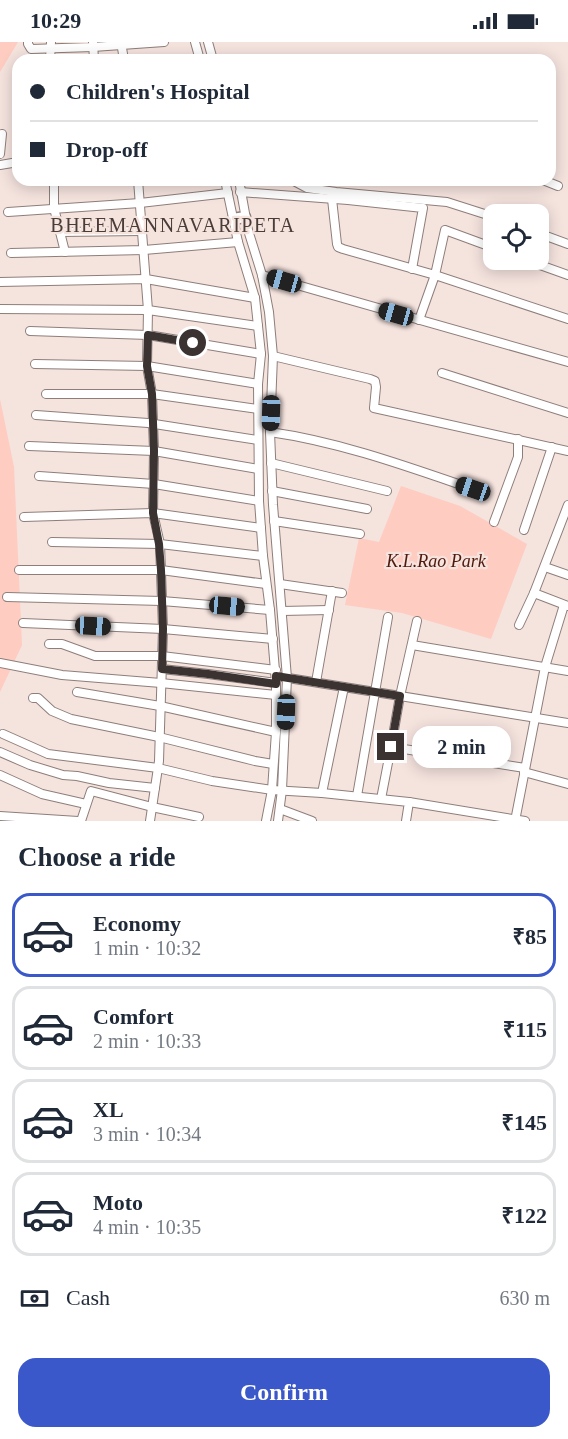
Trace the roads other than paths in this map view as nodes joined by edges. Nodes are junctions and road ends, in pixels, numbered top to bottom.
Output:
1 (28, 42) edge
2 (164, 42) edge
3 (121, 43) edge
4 (93, 45) edge
5 (51, 46) edge
6 (2, 134) dead end
7 (0, 154) edge
8 (54, 186) edge
9 (139, 186) edge
10 (226, 186) edge
11 (240, 186) edge
12 (303, 186) edge
13 (240, 192) junction
14 (228, 193) junction
15 (332, 199) junction
16 (140, 203) junction
17 (54, 208) junction
18 (8, 212) dead end
19 (483, 214) edge
20 (245, 217) junction
21 (233, 219) junction
22 (142, 231) junction
23 (60, 232) junction
24 (549, 237) edge
25 (238, 242) junction
26 (483, 244) edge
27 (568, 244) edge
28 (144, 250) junction
29 (65, 252) junction
30 (11, 253) dead end
31 (412, 268) junction
32 (549, 268) edge
33 (262, 275) junction
34 (435, 275) junction
35 (568, 275) edge
36 (146, 279) junction
37 (0, 282) edge
38 (255, 298) junction
39 (0, 309) edge
40 (148, 310) junction
41 (568, 319) edge
42 (419, 320) junction
43 (258, 326) junction
44 (30, 331) dead end
45 (148, 335) junction
46 (261, 354) junction
47 (273, 356) junction
48 (568, 362) edge
49 (34, 364) dead end
50 (147, 366) junction
51 (442, 373) dead end
52 (258, 384) junction
53 (46, 393) dead end
54 (152, 394) junction
55 (258, 410) junction
56 (568, 413) edge
57 (36, 414) dead end
58 (153, 423) junction
59 (270, 432) junction
60 (518, 439) junction
61 (258, 440) junction
62 (29, 446) dead end
63 (552, 447) junction
64 (154, 451) junction
65 (568, 451) edge
66 (271, 463) junction
67 (258, 469) junction
68 (39, 476) dead end
69 (154, 484) junction
70 (473, 489) dead end
71 (272, 490) junction
72 (387, 490) dead end
73 (259, 501) junction
74 (568, 505) edge
75 (367, 509) dead end
76 (153, 513) junction
77 (24, 517) dead end
78 (274, 521) junction
79 (494, 522) dead end
80 (261, 528) junction
81 (525, 530) dead end
82 (360, 534) dead end
83 (52, 542) dead end
84 (159, 544) junction
85 (263, 556) junction
86 (544, 567) junction
87 (19, 570) dead end
88 (161, 570) junction
89 (568, 575) edge
90 (266, 584) junction
91 (280, 584) junction
92 (534, 593) junction
93 (7, 597) dead end
94 (162, 601) junction
95 (566, 606) edge
96 (270, 610) junction
97 (329, 610) junction
98 (282, 611) junction
99 (388, 617) dead end
100 (417, 621) dead end
101 (23, 623) dead end
102 (519, 626) dead end
103 (163, 629) junction
104 (273, 639) junction
105 (49, 644) dead end
106 (412, 645) junction
107 (162, 656) junction
108 (0, 663) edge
109 (545, 667) junction
110 (162, 669) junction
111 (568, 671) edge
112 (276, 677) junction
113 (286, 678) junction
114 (316, 682) junction
115 (161, 683) junction
116 (344, 687) junction
117 (77, 692) dead end
118 (375, 692) junction
119 (276, 695) junction
120 (400, 696) junction
121 (33, 698) dead end
122 (160, 706) junction
123 (535, 718) junction
124 (568, 723) edge
125 (276, 732) junction
126 (3, 734) dead end
127 (159, 736) junction
128 (391, 747) junction
129 (0, 752) edge
130 (273, 764) junction
131 (158, 768) junction
132 (524, 770) junction
133 (0, 775) edge
134 (568, 784) edge
135 (155, 788) junction
136 (272, 790) junction
137 (282, 790) junction
138 (322, 793) junction
139 (357, 796) junction
140 (381, 799) junction
141 (410, 802) junction
142 (86, 804) junction
143 (152, 807) junction
144 (280, 809) junction
145 (0, 816) edge
146 (199, 817) dead end
147 (475, 817) edge
148 (79, 821) edge
149 (150, 821) edge
150 (266, 821) edge
151 (278, 821) edge
152 (312, 821) edge
153 (406, 821) edge
154 (519, 821) edge

1 - 5 street
2 - 3 street
3 - 4 street
4 - 5 street
6 - 7 street
8 - 17 street
9 - 16 street
10 - 14 street
11 - 13 street
12 - 19 street
13 - 15 street
13 - 20 street
14 - 16 street
14 - 21 street
15 - 31 street
15 - 31 street
16 - 17 street
16 - 22 street
17 - 18 street
17 - 23 street
20 - 21 main road
20 - 33 street
21 - 25 street
22 - 23 street
22 - 28 street
23 - 29 street
24 - 27 street
25 - 28 street
25 - 38 street
26 - 34 street
28 - 29 street
28 - 36 street
29 - 30 street
31 - 34 street
32 - 35 street
33 - 42 street
33 - 47 street
34 - 41 street
34 - 42 street
36 - 37 street
36 - 38 street
36 - 40 street
38 - 43 street
39 - 40 street
40 - 43 street
40 - 45 street
42 - 48 street
43 - 46 street
44 - 45 street
45 - 46 street
45 - 50 street
46 - 52 street
47 - 59 street
47 - 60 street
49 - 50 street
50 - 52 street
50 - 54 street
51 - 56 street
52 - 55 street
53 - 54 street
54 - 55 street
54 - 58 street
55 - 61 street
57 - 58 street
58 - 61 street
58 - 64 street
59 - 66 street
59 - 70 street
60 - 63 street
60 - 79 street
61 - 67 street
62 - 64 street
63 - 65 street
63 - 81 street
64 - 67 street
64 - 69 street
66 - 71 street
66 - 72 street
67 - 73 street
68 - 69 street
69 - 73 street
69 - 76 street
71 - 75 street
71 - 78 street
73 - 80 street
74 - 86 street
76 - 77 street
76 - 80 street
76 - 84 street
78 - 82 street
78 - 91 street
80 - 85 street
83 - 84 street
84 - 85 street
84 - 88 street
85 - 90 street
86 - 89 street
86 - 92 street
87 - 88 street
88 - 90 street
88 - 94 street
90 - 96 street
91 - 97 street
91 - 98 street
92 - 95 street
92 - 102 street
93 - 94 street
94 - 96 street
94 - 103 street
95 - 109 street
96 - 104 street
97 - 98 street
97 - 114 street
98 - 113 street
99 - 118 street
100 - 106 street
101 - 103 street
103 - 104 street
103 - 107 street
104 - 112 street
105 - 107 street
106 - 109 street
106 - 120 street
107 - 110 street
107 - 112 street
108 - 115 street
109 - 111 street
109 - 123 street
110 - 112 street
110 - 115 street
112 - 113 street
112 - 119 street
113 - 114 street
113 - 137 street
114 - 116 street
115 - 119 street
115 - 122 street
116 - 118 street
116 - 138 street
117 - 122 street
118 - 120 street
118 - 139 street
119 - 125 street
120 - 123 street
120 - 128 street
121 - 127 street
122 - 125 street
122 - 127 street
123 - 124 street
123 - 132 street
125 - 130 street
126 - 131 street
127 - 130 street
127 - 131 street
128 - 132 street
128 - 140 street
129 - 135 street
130 - 136 street
131 - 135 street
131 - 136 street
132 - 134 street
132 - 154 street
133 - 142 street
135 - 143 street
136 - 137 street
136 - 150 street
137 - 138 street
137 - 144 street
138 - 139 street
139 - 140 street
140 - 141 street
141 - 147 street
141 - 153 street
142 - 143 street
142 - 148 street
143 - 146 street
143 - 149 street
144 - 151 street
144 - 152 street
145 - 148 street
147 - 154 street

